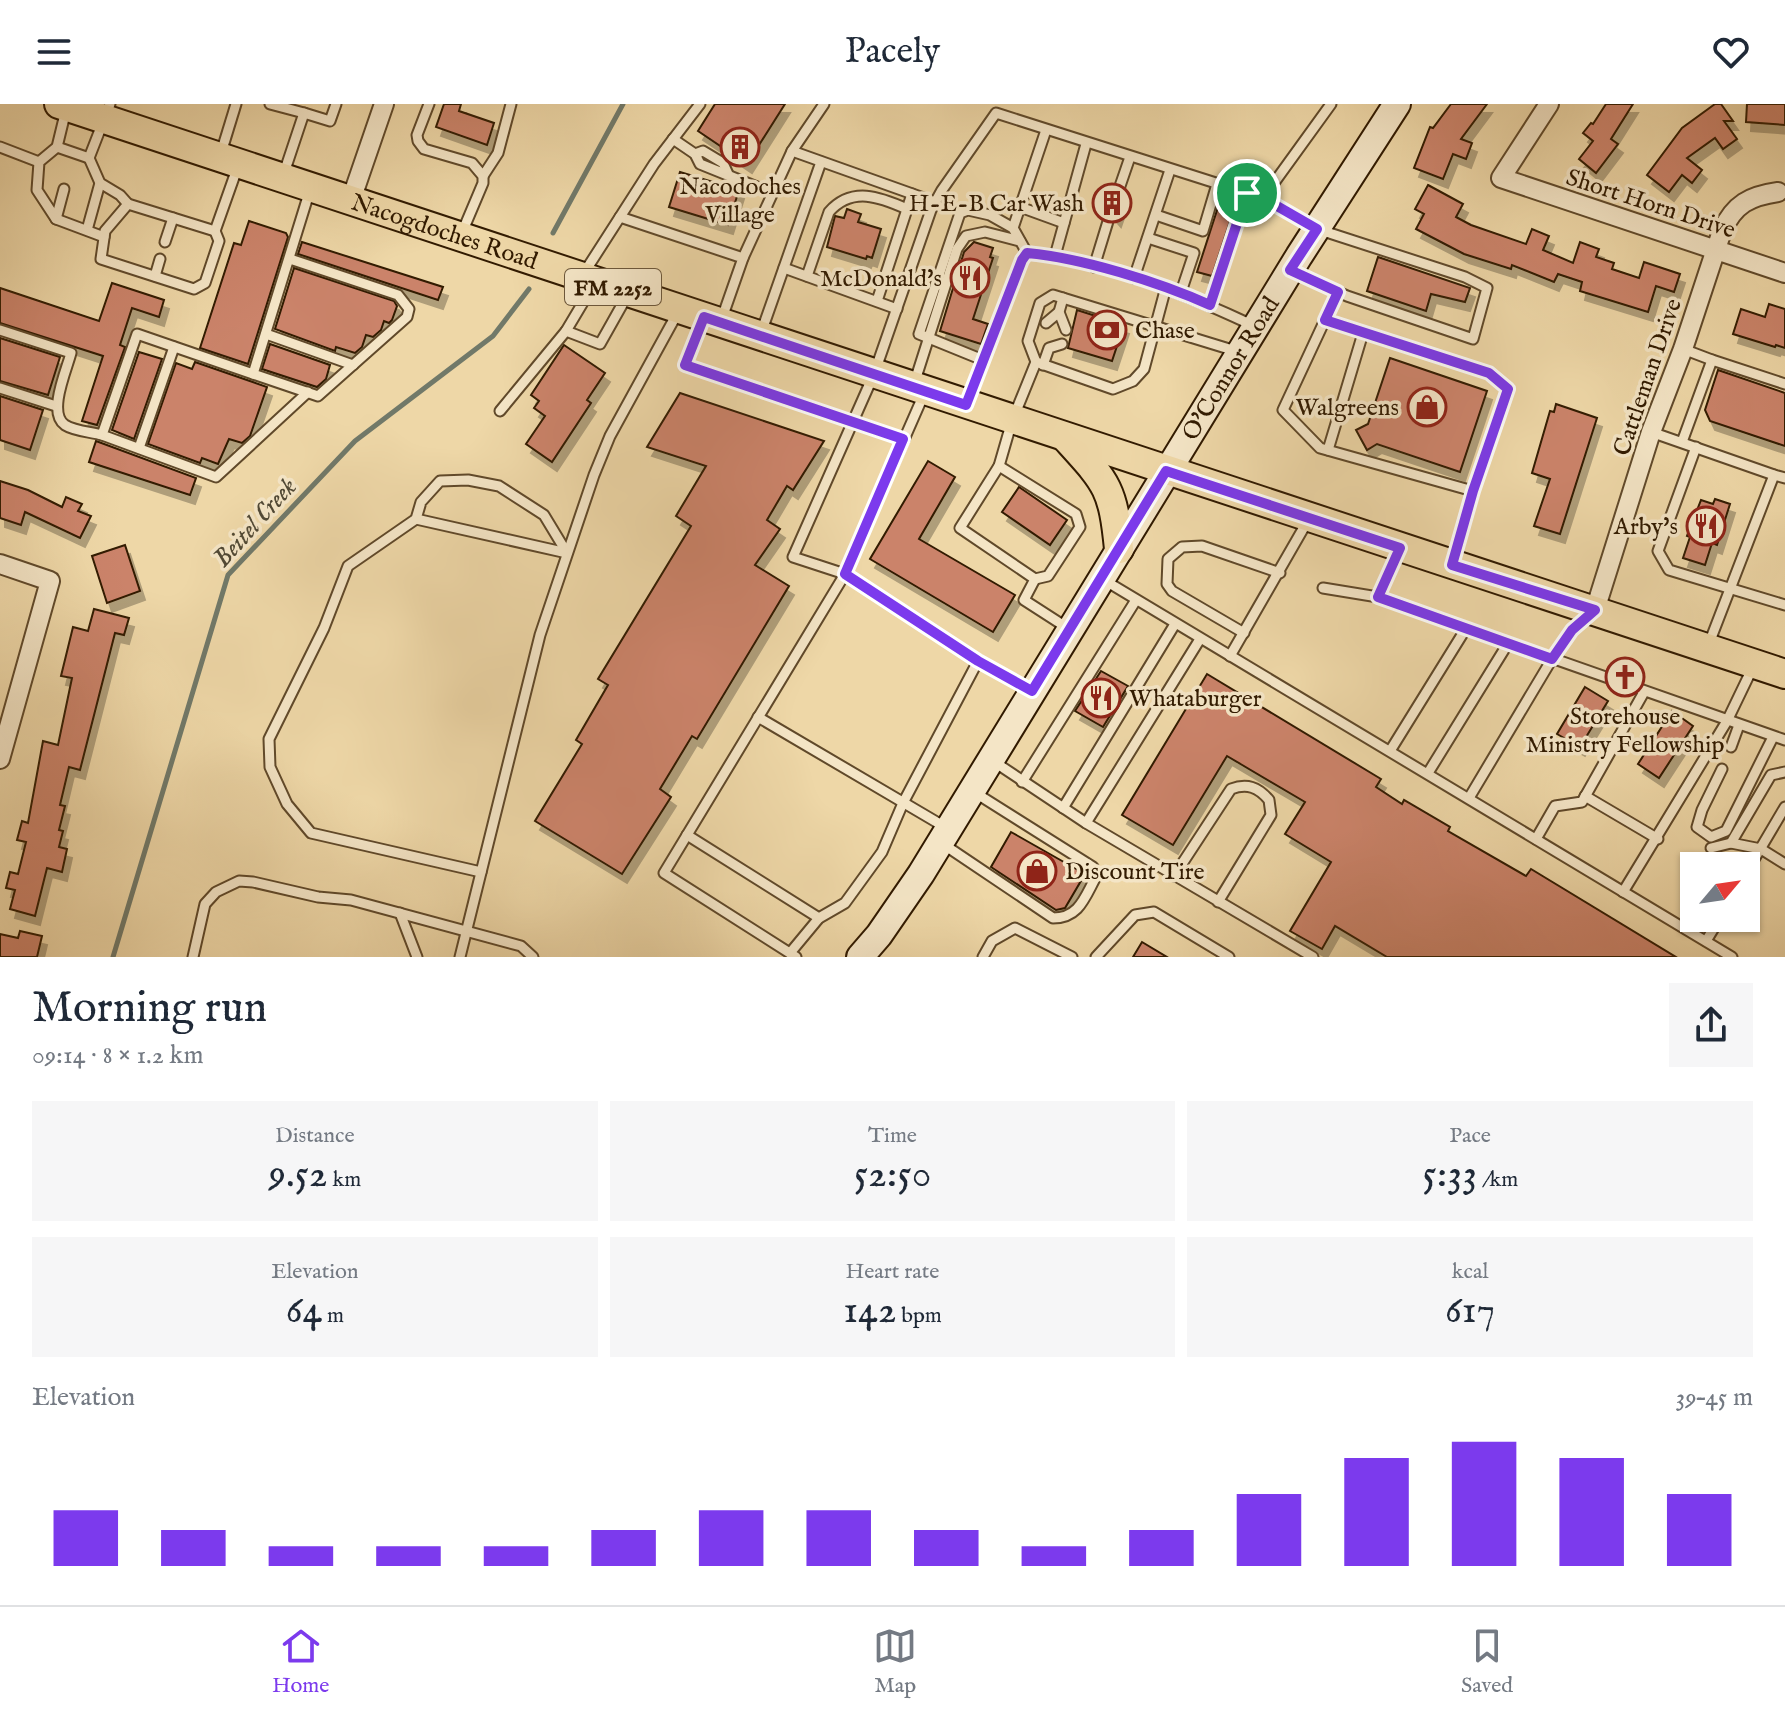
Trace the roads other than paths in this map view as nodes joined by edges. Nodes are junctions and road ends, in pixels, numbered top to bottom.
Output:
1 (236, 104) edge
2 (270, 104) edge
3 (336, 104) edge
4 (384, 104) edge
5 (429, 104) edge
6 (511, 104) edge
7 (700, 104) edge
8 (824, 104) edge
9 (1002, 104) edge
10 (1331, 104) edge
11 (1397, 104) edge
12 (1549, 104) edge
13 (63, 105) edge
14 (107, 111) edge
15 (304, 113) junction
16 (996, 113) junction
17 (1046, 130) junction
18 (673, 139) junction
19 (1086, 144) junction
20 (0, 147) edge
21 (57, 147) junction
22 (792, 151) junction
23 (74, 153) junction
24 (1130, 157) junction
25 (89, 158) junction
26 (229, 160) junction
27 (39, 162) junction
28 (821, 162) junction
29 (71, 165) dead end
30 (1170, 170) junction
31 (483, 176) junction
32 (283, 177) junction
33 (100, 183) junction
34 (1217, 184) junction
35 (311, 187) junction
36 (64, 189) dead end
37 (1119, 189) dead end
38 (1778, 192) dead end
39 (772, 193) junction
40 (1247, 193) junction
41 (912, 194) junction
42 (1263, 198) junction
43 (351, 200) junction
44 (935, 202) junction
45 (128, 204) junction
46 (1020, 207) junction
47 (907, 209) junction
48 (1156, 215) junction
49 (620, 217) junction
50 (173, 218) junction
51 (1109, 218) dead end
52 (56, 219) junction
53 (1064, 223) junction
54 (1013, 228) junction
55 (1317, 229) junction
56 (87, 230) junction
57 (215, 231) junction
58 (460, 236) junction
59 (104, 237) junction
60 (1148, 238) junction
61 (1020, 241) junction
62 (165, 242) dead end
63 (1716, 250) junction
64 (1027, 253) junction
65 (1055, 256) junction
66 (743, 258) junction
67 (160, 259) dead end
68 (290, 259) junction
69 (1094, 267) junction
70 (784, 268) junction
71 (1290, 270) junction
72 (1785, 273) edge
73 (155, 276) junction
74 (807, 276) junction
75 (1134, 278) junction
76 (588, 279) junction
77 (1166, 287) junction
78 (629, 292) junction
79 (1181, 292) junction
80 (1338, 292) junction
81 (1063, 298) junction
82 (877, 301) junction
83 (1210, 305) junction
84 (897, 309) junction
85 (1059, 312) junction
86 (701, 317) junction
87 (1325, 320) junction
88 (1050, 325) dead end
89 (1255, 326) junction
90 (1155, 327) junction
91 (0, 330) edge
92 (1066, 330) dead end
93 (566, 331) junction
94 (1363, 333) junction
95 (266, 334) junction
96 (760, 336) junction
97 (927, 339) junction
98 (1062, 344) dead end
99 (174, 347) junction
100 (1683, 349) junction
101 (1239, 352) junction
102 (983, 360) junction
103 (1712, 360) junction
104 (1040, 363) junction
105 (353, 365) junction
106 (253, 374) junction
107 (874, 374) junction
108 (1785, 384) edge
109 (0, 388) edge
110 (919, 389) junction
111 (308, 392) junction
112 (966, 405) junction
113 (56, 406) junction
114 (500, 411) dead end
115 (855, 421) junction
116 (1012, 421) junction
117 (1651, 432) junction
118 (102, 435) junction
119 (1066, 438) junction
120 (903, 439) junction
121 (1682, 442) junction
122 (1696, 447) junction
123 (139, 448) junction
124 (1328, 450) junction
125 (999, 466) junction
126 (1166, 471) junction
127 (1774, 475) junction
128 (1785, 478) edge
129 (1473, 491) junction
130 (416, 519) junction
131 (1309, 519) junction
132 (1400, 548) junction
133 (1119, 549) junction
134 (567, 553) junction
135 (0, 564) edge
136 (1452, 565) junction
137 (1280, 573) junction
138 (845, 574) junction
139 (1101, 578) junction
140 (1035, 579) junction
141 (1731, 587) junction
142 (1323, 588) dead end
143 (1378, 597) junction
144 (1136, 600) junction
145 (1785, 605) edge
146 (1595, 610) junction
147 (1175, 624) junction
148 (1069, 629) junction
149 (1465, 630) junction
150 (1244, 633) junction
151 (1200, 639) junction
152 (1507, 645) junction
153 (1707, 649) junction
154 (1230, 656) junction
155 (1552, 659) junction
156 (978, 661) junction
157 (1755, 664) junction
158 (1785, 674) edge
159 (1032, 691) junction
160 (1644, 692) junction
161 (758, 717) junction
162 (1727, 721) junction
163 (1739, 725) junction
164 (1773, 737) junction
165 (1785, 740) edge
166 (1731, 747) dead end
167 (1390, 751) junction
168 (0, 759) edge
169 (990, 759) junction
170 (1722, 769) dead end
171 (1785, 772) edge
172 (1428, 773) junction
173 (1022, 782) junction
174 (971, 790) junction
175 (1585, 796) junction
176 (1469, 798) junction
177 (903, 803) junction
178 (1785, 807) edge
179 (1063, 808) junction
180 (1086, 823) junction
181 (687, 835) junction
182 (944, 835) junction
183 (1536, 839) junction
184 (1658, 839) junction
185 (1731, 843) junction
186 (1711, 848) dead end
187 (1761, 849) junction
188 (1759, 852) edge
189 (1785, 864) edge
190 (481, 872) junction
191 (1174, 876) junction
192 (1623, 892) junction
193 (1218, 902) junction
194 (400, 913) junction
195 (819, 918) junction
196 (467, 931) junction
197 (1711, 932) edge
198 (1706, 941) junction
199 (793, 955) edge
200 (193, 957) edge
201 (417, 957) edge
202 (460, 957) edge
203 (533, 957) edge
204 (860, 957) edge
205 (983, 957) edge
206 (1072, 957) edge
207 (1096, 957) edge
208 (1229, 957) edge
209 (1313, 957) edge
210 (1732, 957) edge

1 - 26 lane
2 - 15 lane
3 - 15 lane
4 - 43 street
5 - 31 lane
6 - 31 lane
7 - 18 lane
8 - 22 lane
9 - 16 lane
10 - 42 lane
11 - 55 main road, O'Connor Road
12 - 63 street, Short Horn Drive
13 - 14 main road, Nacogdoches Road / FM 2252
13 - 21 lane
14 - 25 lane
14 - 26 main road, Nacogdoches Road / FM 2252
15 - 32 lane
16 - 17 lane
16 - 44 lane
17 - 19 lane
17 - 46 lane
18 - 39 lane
18 - 49 lane
19 - 24 lane
19 - 53 lane
20 - 27 lane
21 - 23 lane
21 - 27 lane
22 - 28 lane
22 - 39 lane
23 - 25 lane
23 - 29 lane
24 - 30 lane
24 - 37 lane
25 - 33 lane
26 - 32 main road, Nacogdoches Road / FM 2252
26 - 57 lane
27 - 52 lane
28 - 41 lane
28 - 70 lane
30 - 34 lane
30 - 48 lane
31 - 58 lane
32 - 35 main road, Nacogdoches Road / FM 2252
33 - 45 lane
33 - 56 lane
34 - 40 lane
34 - 48 lane
35 - 43 main road, Nacogdoches Road / FM 2252
35 - 68 lane
36 - 52 lane
38 - 63 street, Cattleman Drive
39 - 66 lane
40 - 42 lane
40 - 83 lane
41 - 44 lane
41 - 47 lane
42 - 55 lane
43 - 58 main road, Nacogdoches Road / FM 2252
44 - 84 lane
45 - 50 lane
45 - 59 lane
46 - 53 lane
46 - 54 lane
47 - 74 lane
47 - 82 lane
48 - 60 lane
49 - 66 lane
49 - 76 lane
50 - 57 lane
50 - 62 lane
51 - 69 lane
52 - 56 lane
53 - 65 lane
54 - 61 lane
54 - 97 lane
55 - 71 main road, O'Connor Road
55 - 80 lane
56 - 59 lane
57 - 73 lane
58 - 76 main road, Nacogdoches Road / FM 2252
59 - 73 lane
60 - 75 lane
60 - 79 lane
61 - 64 lane
61 - 97 lane
63 - 72 street, Short Horn Drive
63 - 100 street, Cattleman Drive
64 - 65 lane
64 - 102 lane
65 - 69 lane
66 - 86 lane
67 - 73 lane
68 - 95 lane
68 - 105 lane
69 - 75 lane
70 - 74 lane
70 - 96 lane
71 - 80 lane
71 - 89 main road, O'Connor Road
74 - 82 lane
75 - 77 lane
76 - 78 main road, Nacogdoches Road / FM 2252
76 - 93 lane
77 - 79 lane
77 - 90 lane
78 - 86 main road, Nacogdoches Road / FM 2252
78 - 93 lane
79 - 83 lane
80 - 87 lane
81 - 85 lane
81 - 90 lane
81 - 104 lane
82 - 84 lane
83 - 89 lane
84 - 107 lane
85 - 88 lane
85 - 92 lane
86 - 96 main road, Nacogdoches Road / FM 2252
86 - 115 lane
86 - 134 lane
87 - 94 lane
87 - 124 lane
89 - 101 main road, O'Connor Road
90 - 101 lane
90 - 104 lane
91 - 113 lane
93 - 114 lane
94 - 124 lane
94 - 129 lane
95 - 105 lane
95 - 106 lane
96 - 107 main road, Nacogdoches Road / FM 2252
97 - 102 lane
97 - 110 lane
98 - 104 lane
99 - 106 lane
99 - 118 lane
99 - 123 lane
100 - 103 lane
100 - 117 street, Cattleman Drive
101 - 126 main road, O'Connor Road
102 - 112 lane
103 - 108 lane
103 - 121 lane
104 - 116 lane
105 - 111 lane
106 - 111 lane
107 - 110 main road, Nacogdoches Road / FM 2252
107 - 115 lane
109 - 113 lane
110 - 112 main road, Nacogdoches Road / FM 2252
110 - 120 lane
111 - 123 lane
112 - 116 main road, Nacogdoches Road / FM 2252
113 - 118 lane
115 - 120 lane
115 - 138 lane
116 - 119 main road, Nacogdoches Road / FM 2252
116 - 125 lane
117 - 121 lane
117 - 146 street, Cattleman Drive
118 - 123 lane
119 - 126 main road, Nacogdoches Road / FM 2252
119 - 133 main road
120 - 138 lane
121 - 122 lane
122 - 127 lane
122 - 141 lane
124 - 129 lane
125 - 140 lane
125 - 140 lane
126 - 131 main road, Nacogdoches Road / FM 2252
126 - 133 main road, O'Connor Road
127 - 128 lane
127 - 141 lane
129 - 136 lane
130 - 134 lane
130 - 134 lane
130 - 190 lane
131 - 132 main road, Nacogdoches Road / FM 2252
131 - 137 lane
132 - 136 main road, Nacogdoches Road / FM 2252
132 - 143 lane
133 - 139 main road, O'Connor Road
134 - 190 lane
135 - 168 street
136 - 146 main road, Nacogdoches Road / FM 2252
137 - 150 lane
137 - 150 lane
138 - 156 lane
138 - 161 lane
139 - 144 lane
139 - 148 main road, O'Connor Road
140 - 148 lane
141 - 145 lane
141 - 153 lane
142 - 143 lane
143 - 149 lane
144 - 147 lane
144 - 173 lane
146 - 153 main road, Nacogdoches Road / FM 2252
146 - 155 lane
147 - 151 lane
147 - 179 lane
148 - 159 main road, O'Connor Road
149 - 152 lane
149 - 167 lane
150 - 154 lane
151 - 154 lane
151 - 180 lane
152 - 155 lane
152 - 172 lane
153 - 157 main road, Nacogdoches Road / FM 2252
154 - 167 lane
155 - 160 lane
155 - 176 lane
156 - 159 lane
156 - 177 lane
157 - 158 main road, Nacogdoches Road / FM 2252
157 - 162 lane
159 - 169 main road, O'Connor Road
160 - 162 lane
160 - 175 lane
161 - 177 lane
161 - 181 lane
162 - 163 lane
162 - 184 lane
163 - 164 lane
163 - 166 lane
164 - 165 lane
164 - 170 lane
167 - 172 lane
169 - 173 lane
169 - 174 main road, O'Connor Road
171 - 185 lane
172 - 176 lane
173 - 179 lane
174 - 182 main road, O'Connor Road
174 - 182 lane
175 - 183 lane
175 - 184 lane
176 - 183 lane
177 - 182 lane
177 - 195 lane
178 - 187 lane
179 - 180 lane
180 - 191 lane
181 - 195 lane
181 - 199 lane
182 - 204 main road, O'Connor Road
183 - 192 lane
184 - 192 lane
185 - 186 lane
185 - 187 lane
187 - 188 lane
187 - 189 lane
190 - 196 lane
191 - 193 lane
191 - 193 lane
192 - 198 lane
193 - 209 lane
194 - 196 lane
194 - 200 lane
194 - 201 lane
195 - 199 lane
196 - 202 lane
196 - 203 lane
197 - 198 lane
198 - 210 lane
205 - 206 lane
207 - 208 lane

